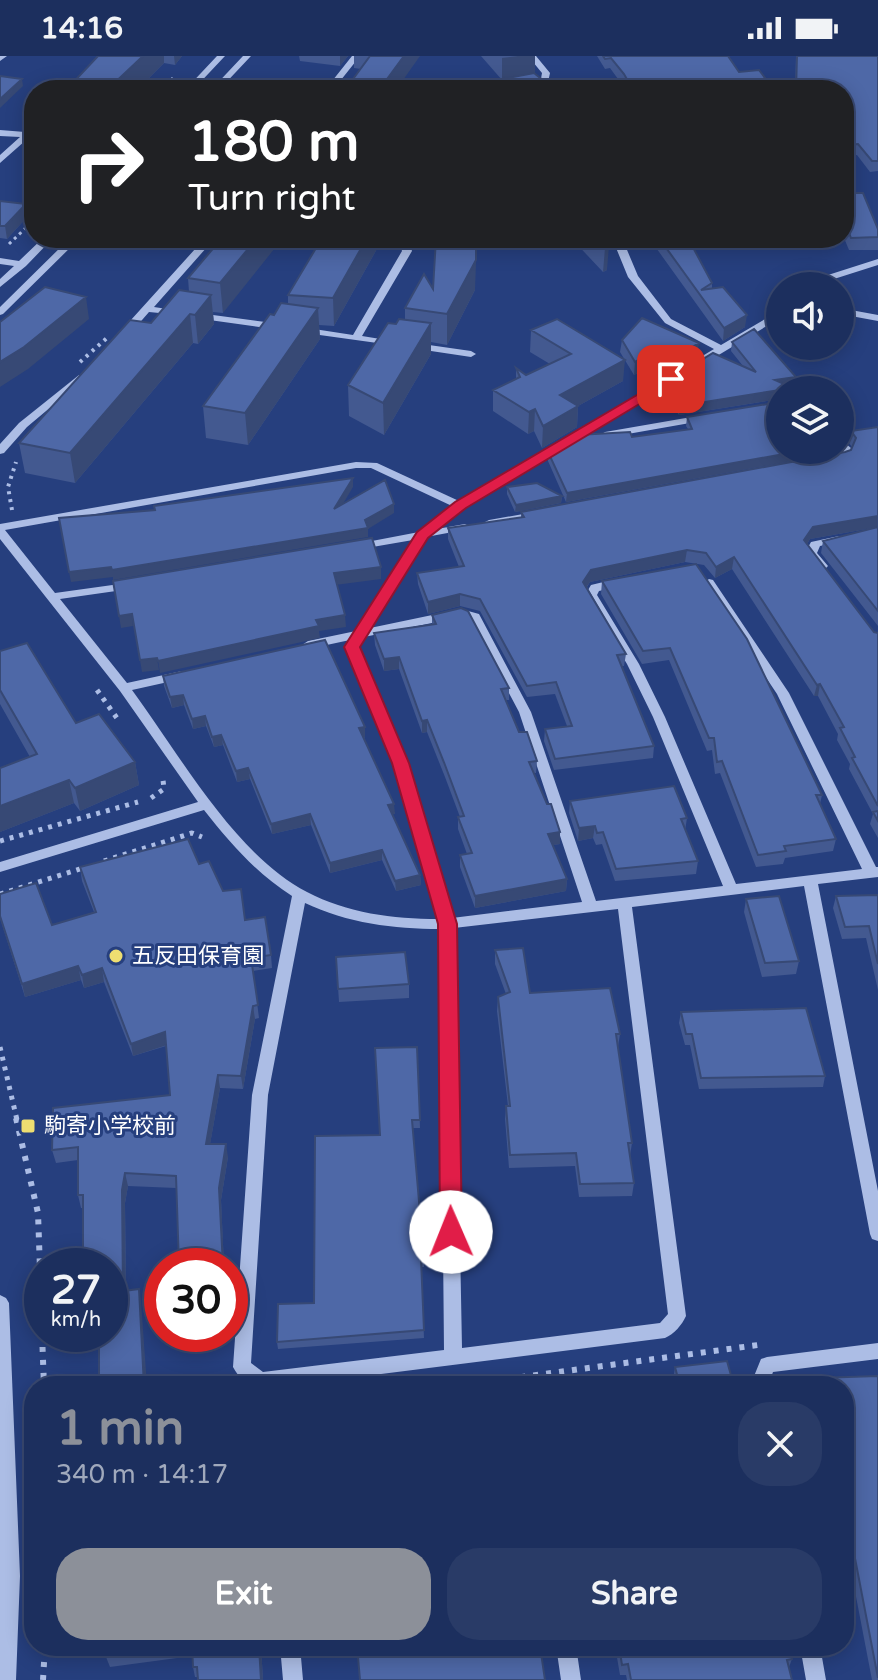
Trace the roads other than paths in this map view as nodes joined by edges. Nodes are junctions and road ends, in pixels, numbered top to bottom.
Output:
1 (221, 56) edge
2 (247, 56) edge
3 (356, 56) edge
4 (532, 56) edge
5 (198, 80) edge
6 (224, 80) edge
7 (337, 80) edge
8 (545, 80) edge
9 (24, 131) edge
10 (0, 133) edge
11 (24, 137) edge
12 (0, 160) edge
13 (38, 248) edge
14 (65, 248) edge
15 (202, 248) edge
16 (406, 248) edge
17 (621, 248) edge
18 (0, 261) edge
19 (878, 262) edge
20 (23, 264) junction
21 (847, 272) edge
22 (0, 284) edge
23 (150, 309) junction
24 (0, 312) edge
25 (854, 314) edge
26 (878, 318) edge
27 (766, 322) edge
28 (356, 338) junction
29 (116, 343) edge
30 (722, 349) junction
31 (471, 354) dead end
32 (93, 365) edge
33 (719, 416) edge
34 (569, 440) junction
35 (0, 451) edge
36 (460, 505) junction
37 (547, 512) edge
38 (0, 529) edge
39 (422, 535) junction
40 (853, 537) edge
41 (346, 548) edge
42 (700, 570) edge
43 (830, 577) edge
44 (641, 578) edge
45 (148, 582) edge
46 (51, 597) junction
47 (358, 633) junction
48 (296, 648) edge
49 (203, 670) edge
50 (124, 688) junction
51 (208, 804) junction
52 (0, 867) edge
53 (874, 872) edge
54 (810, 879) junction
55 (731, 888) junction
56 (299, 895) junction
57 (624, 901) junction
58 (590, 905) junction
59 (447, 924) junction
60 (878, 1234) edge
61 (0, 1303) edge
62 (878, 1351) edge
63 (453, 1356) junction
64 (254, 1376) edge
65 (299, 1376) edge
66 (763, 1376) edge
67 (4, 1630) edge
68 (291, 1656) edge
69 (567, 1656) edge
70 (812, 1656) edge
71 (6, 1680) edge
72 (293, 1680) edge
73 (571, 1680) edge
74 (816, 1680) edge

1 - 5 street
2 - 6 street
3 - 7 street
4 - 8 street
9 - 10 street
11 - 12 street
13 - 20 street
14 - 24 street
15 - 23 street
16 - 28 street
17 - 30 street
18 - 20 street
19 - 21 street
20 - 22 street
23 - 28 street
23 - 29 street
25 - 26 street
27 - 30 street
28 - 31 street
30 - 34 street
32 - 35 street
33 - 34 street
34 - 36 street
36 - 38 street
36 - 39 street
37 - 39 street
38 - 46 street
39 - 41 street
39 - 47 street
40 - 43 street
42 - 53 street
44 - 55 street
45 - 46 street
46 - 50 street
47 - 48 street
47 - 58 street
47 - 59 street
49 - 50 street
50 - 51 street
51 - 52 street
51 - 56 street
53 - 54 street
54 - 55 street
54 - 60 street
55 - 57 street
56 - 59 street
56 - 64 street
57 - 58 street
57 - 63 street
58 - 59 street
59 - 63 street
61 - 67 street
62 - 66 street
63 - 65 street
67 - 71 street
68 - 72 street
69 - 73 street
70 - 74 street

